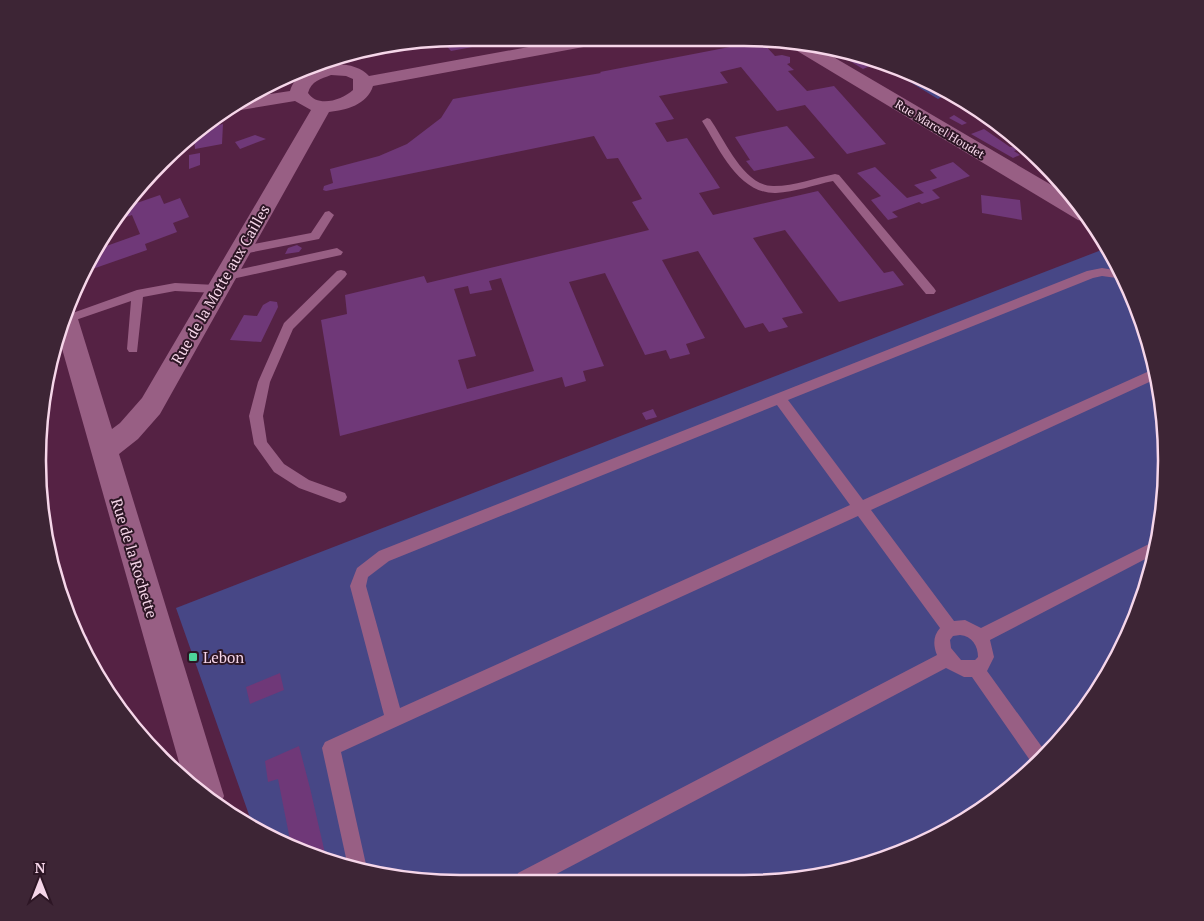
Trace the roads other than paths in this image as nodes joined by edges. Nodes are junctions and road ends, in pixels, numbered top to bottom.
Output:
1 (562, 46) edge
2 (812, 52) edge
3 (344, 63) edge
4 (336, 65) edge
5 (364, 82) junction
6 (296, 85) edge
7 (267, 95) edge
8 (322, 107) junction
9 (706, 121) dead end
10 (1070, 205) edge
11 (329, 215) dead end
12 (238, 251) junction
13 (337, 252) dead end
14 (341, 274) dead end
15 (1114, 274) edge
16 (220, 283) junction
17 (930, 291) dead end
18 (137, 294) junction
19 (72, 318) edge
20 (68, 327) edge
21 (133, 349) dead end
22 (1149, 377) edge
23 (779, 398) junction
24 (105, 449) junction
25 (340, 497) dead end
26 (861, 507) junction
27 (1148, 551) edge
28 (950, 628) junction
29 (980, 637) junction
30 (947, 659) junction
31 (976, 669) junction
32 (394, 719) junction
33 (1036, 753) edge
34 (203, 785) edge
35 (356, 862) edge
36 (535, 875) edge

1 - 5 street
2 - 10 street, Rue Marcel Houdet
3 - 5 street
4 - 6 street
5 - 8 street
6 - 7 street
6 - 8 street
8 - 12 street, Rue de la Motte aux Cailles
9 - 17 lane
11 - 12 lane
12 - 16 street, Rue de la Motte aux Cailles
13 - 16 lane
14 - 25 lane
15 - 23 lane
16 - 18 lane
16 - 24 street, Rue de la Motte aux Cailles
18 - 19 lane
18 - 21 lane
20 - 24 street, Rue de la Rochette
22 - 26 lane
23 - 26 lane
23 - 32 lane
24 - 34 street, Rue de la Rochette
26 - 28 lane
26 - 32 lane
27 - 29 lane
28 - 29 lane
28 - 30 lane
29 - 31 lane
30 - 31 lane
30 - 36 lane
31 - 33 lane
32 - 35 lane

